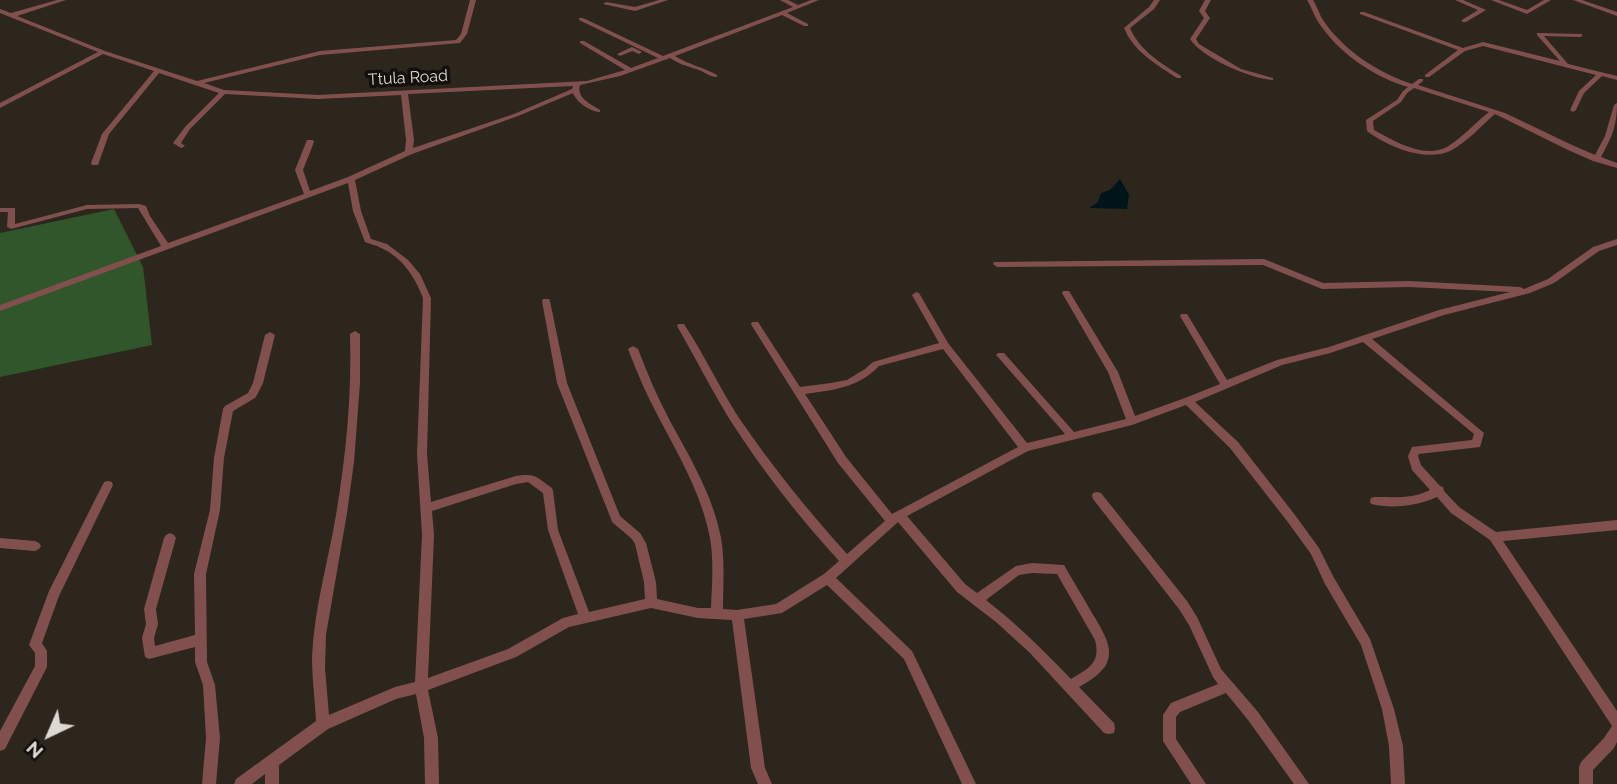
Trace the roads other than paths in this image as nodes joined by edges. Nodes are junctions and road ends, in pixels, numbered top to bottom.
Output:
1 (63, 0) edge
2 (473, 0) edge
3 (665, 0) edge
4 (783, 0) edge
5 (816, 0) edge
6 (1157, 0) edge
7 (1208, 0) edge
8 (1310, 0) edge
9 (1458, 0) edge
10 (1494, 0) edge
11 (1548, 0) edge
12 (1576, 0) edge
13 (606, 4) dead end
14 (799, 7) junction
15 (0, 11) edge
16 (783, 13) junction
17 (1362, 13) dead end
18 (1617, 14) edge
19 (11, 15) junction
20 (581, 19) dead end
21 (1464, 21) dead end
22 (806, 25) dead end
23 (1580, 35) dead end
24 (1493, 36) dead end
25 (582, 42) dead end
26 (1483, 44) junction
27 (1463, 50) junction
28 (103, 52) junction
29 (620, 54) dead end
30 (666, 56) junction
31 (653, 61) junction
32 (1566, 66) junction
33 (630, 70) junction
34 (157, 71) junction
35 (1599, 75) junction
36 (715, 76) dead end
37 (1179, 77) dead end
38 (1617, 78) edge
39 (1271, 79) dead end
40 (196, 83) junction
41 (1411, 85) junction
42 (576, 87) junction
43 (223, 92) junction
44 (404, 92) junction
45 (1617, 105) edge
46 (0, 106) edge
47 (1573, 110) dead end
48 (598, 111) dead end
49 (1493, 111) junction
50 (310, 142) dead end
51 (181, 146) dead end
52 (408, 152) junction
53 (1596, 159) junction
54 (95, 163) dead end
55 (1617, 166) edge
56 (351, 179) junction
57 (308, 195) junction
58 (0, 210) edge
59 (1617, 242) edge
60 (165, 246) junction
61 (997, 264) dead end
62 (1527, 290) junction
63 (1066, 293) dead end
64 (916, 295) dead end
65 (545, 301) dead end
66 (0, 308) edge
67 (1184, 316) dead end
68 (755, 324) dead end
69 (681, 326) dead end
70 (355, 334) dead end
71 (270, 335) dead end
72 (1364, 338) junction
73 (945, 345) junction
74 (633, 349) dead end
75 (1001, 355) dead end
76 (1226, 386) junction
77 (799, 391) junction
78 (1188, 401) junction
79 (1132, 421) junction
80 (1073, 436) junction
81 (1025, 448) junction
82 (108, 485) dead end
83 (1439, 490) junction
84 (1097, 496) dead end
85 (1375, 501) dead end
86 (426, 508) junction
87 (895, 518) junction
88 (1617, 525) edge
89 (1494, 537) junction
90 (170, 538) dead end
91 (0, 543) edge
92 (35, 546) dead end
93 (847, 562) junction
94 (828, 579) junction
95 (976, 601) junction
96 (651, 603) junction
97 (717, 614) junction
98 (737, 615) junction
99 (585, 616) junction
100 (200, 640) junction
101 (1069, 686) junction
102 (421, 687) junction
103 (1227, 687) junction
104 (1617, 722) edge
105 (323, 724) junction
106 (1109, 728) dead end
107 (1617, 729) edge
108 (0, 744) edge
109 (272, 762) junction
110 (760, 781) edge
111 (209, 784) edge
112 (241, 784) edge
113 (272, 784) edge
114 (432, 784) edge
115 (969, 784) edge
116 (1199, 784) edge
117 (1301, 784) edge
118 (1398, 784) edge
119 (1586, 784) edge

1 - 19 street
2 - 40 street
3 - 13 street
4 - 14 street
5 - 14 street, Ttula Road
6 - 37 street
7 - 39 street
8 - 41 street
9 - 21 street
10 - 11 street
12 - 18 street
14 - 16 street, Ttula Road
15 - 19 street, Ttula Road
16 - 22 street
16 - 30 street, Ttula Road
17 - 27 street
19 - 28 street, Ttula Road
20 - 30 street
23 - 32 street
24 - 26 street
25 - 33 street
26 - 27 street
26 - 32 street
27 - 41 street
28 - 34 street, Ttula Road
28 - 46 street
29 - 31 street
30 - 31 street, Ttula Road
30 - 36 street
31 - 33 street, Ttula Road
32 - 35 street
33 - 42 street, Ttula Road
34 - 40 street, Ttula Road
34 - 54 street
35 - 38 street
35 - 47 street
40 - 43 street, Ttula Road
41 - 49 street
41 - 49 street
42 - 44 street, Ttula Road
42 - 48 street
42 - 52 street
43 - 44 street, Ttula Road
43 - 51 street
44 - 52 street
45 - 53 street
49 - 53 street
50 - 57 street
52 - 56 street
53 - 55 street
56 - 57 street
56 - 86 street
57 - 60 street
58 - 60 street
59 - 62 street
60 - 66 street
61 - 62 street
62 - 72 street
63 - 79 street
64 - 73 street
65 - 96 street
67 - 76 street
68 - 77 street
69 - 93 street
70 - 105 street
71 - 100 street
72 - 76 street
72 - 83 street
73 - 77 street
73 - 81 street
74 - 97 street
75 - 80 street
76 - 78 street
77 - 87 street
78 - 79 street
78 - 118 street
79 - 80 street
80 - 81 street
81 - 87 street
82 - 108 street
83 - 85 street
83 - 89 street
84 - 103 street
86 - 99 street
86 - 102 street
87 - 93 street
87 - 95 street
88 - 89 street
89 - 104 street
90 - 100 street
91 - 92 street
93 - 94 street
94 - 98 street
94 - 115 street
95 - 101 street
95 - 101 street
96 - 97 street
96 - 99 street
97 - 98 street
98 - 110 street
99 - 102 street
100 - 111 street
101 - 106 street
102 - 105 street
102 - 114 street
103 - 116 street
103 - 117 street
105 - 109 street
107 - 119 street
109 - 112 street
109 - 113 street

